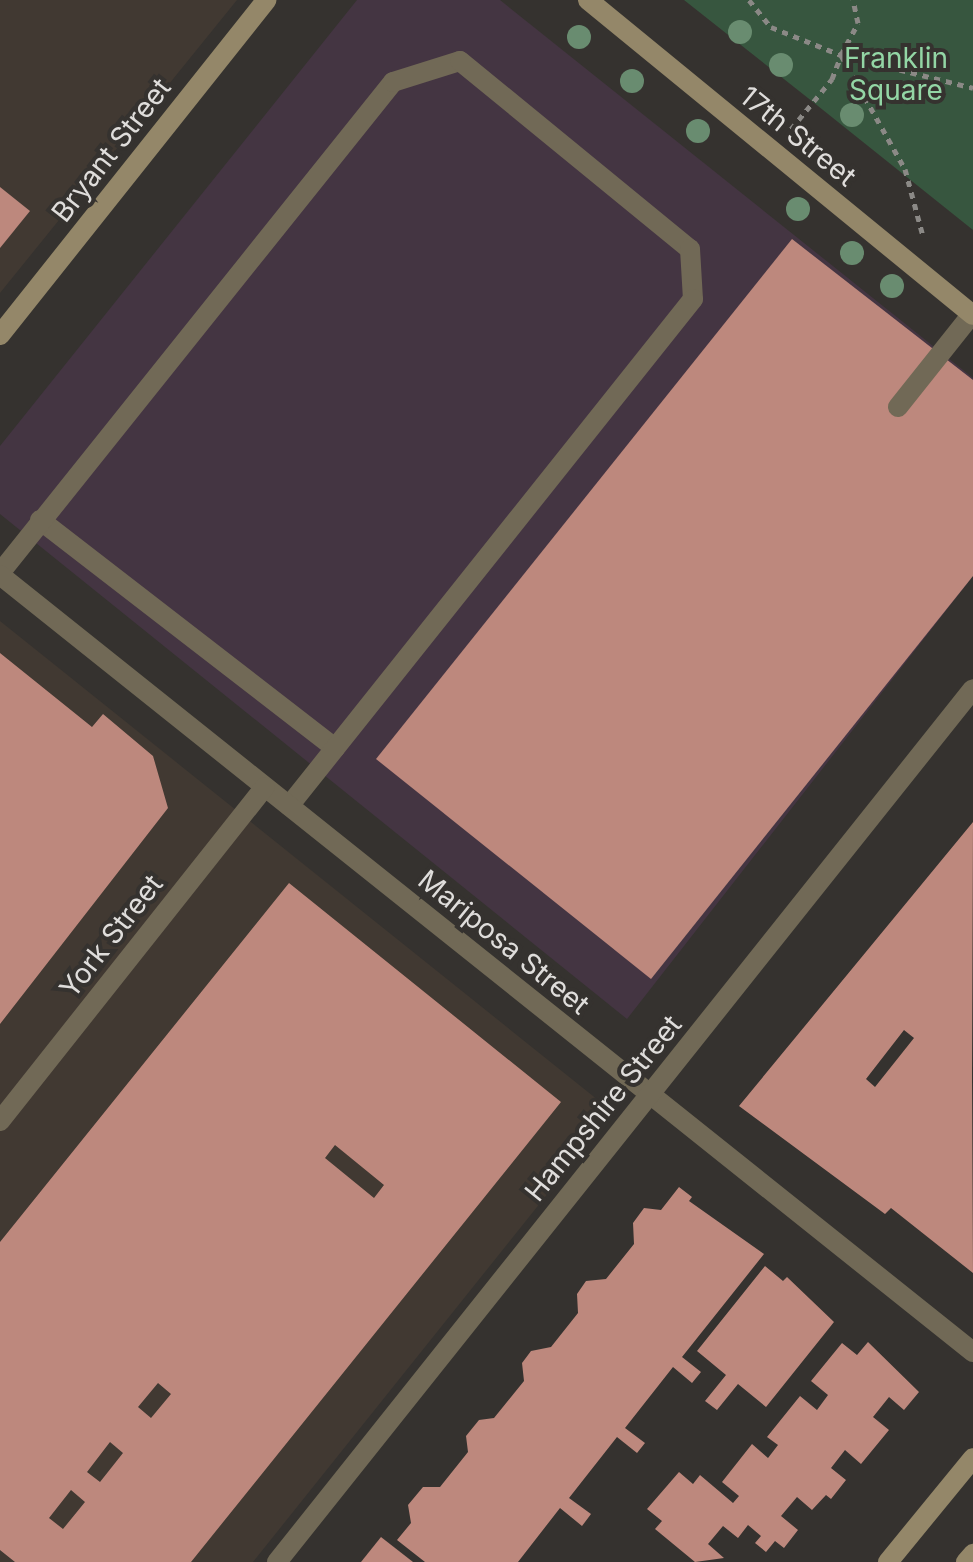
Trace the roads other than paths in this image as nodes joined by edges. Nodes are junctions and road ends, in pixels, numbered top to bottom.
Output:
1 (266, 0) edge
2 (588, 0) edge
3 (972, 314) edge
4 (0, 335) edge
5 (898, 407) dead end
6 (40, 520) junction
7 (0, 574) edge
8 (973, 689) edge
9 (335, 748) junction
10 (265, 787) junction
11 (289, 806) junction
12 (650, 1094) junction
13 (0, 1121) edge
14 (973, 1352) edge
15 (973, 1458) edge
16 (973, 1554) edge
17 (277, 1562) edge
18 (888, 1562) edge
19 (966, 1562) edge

1 - 4 street, Bryant Street
2 - 3 street, 17th Street
3 - 5 street
6 - 7 street
6 - 9 street
6 - 9 street
7 - 10 street, Mariposa Street
8 - 12 street, Hampshire Street
9 - 11 street
10 - 11 street, Mariposa Street
10 - 13 street, York Street
11 - 12 street, Mariposa Street
12 - 14 street, Mariposa Street
12 - 17 street, Hampshire Street
15 - 18 street
16 - 19 street

